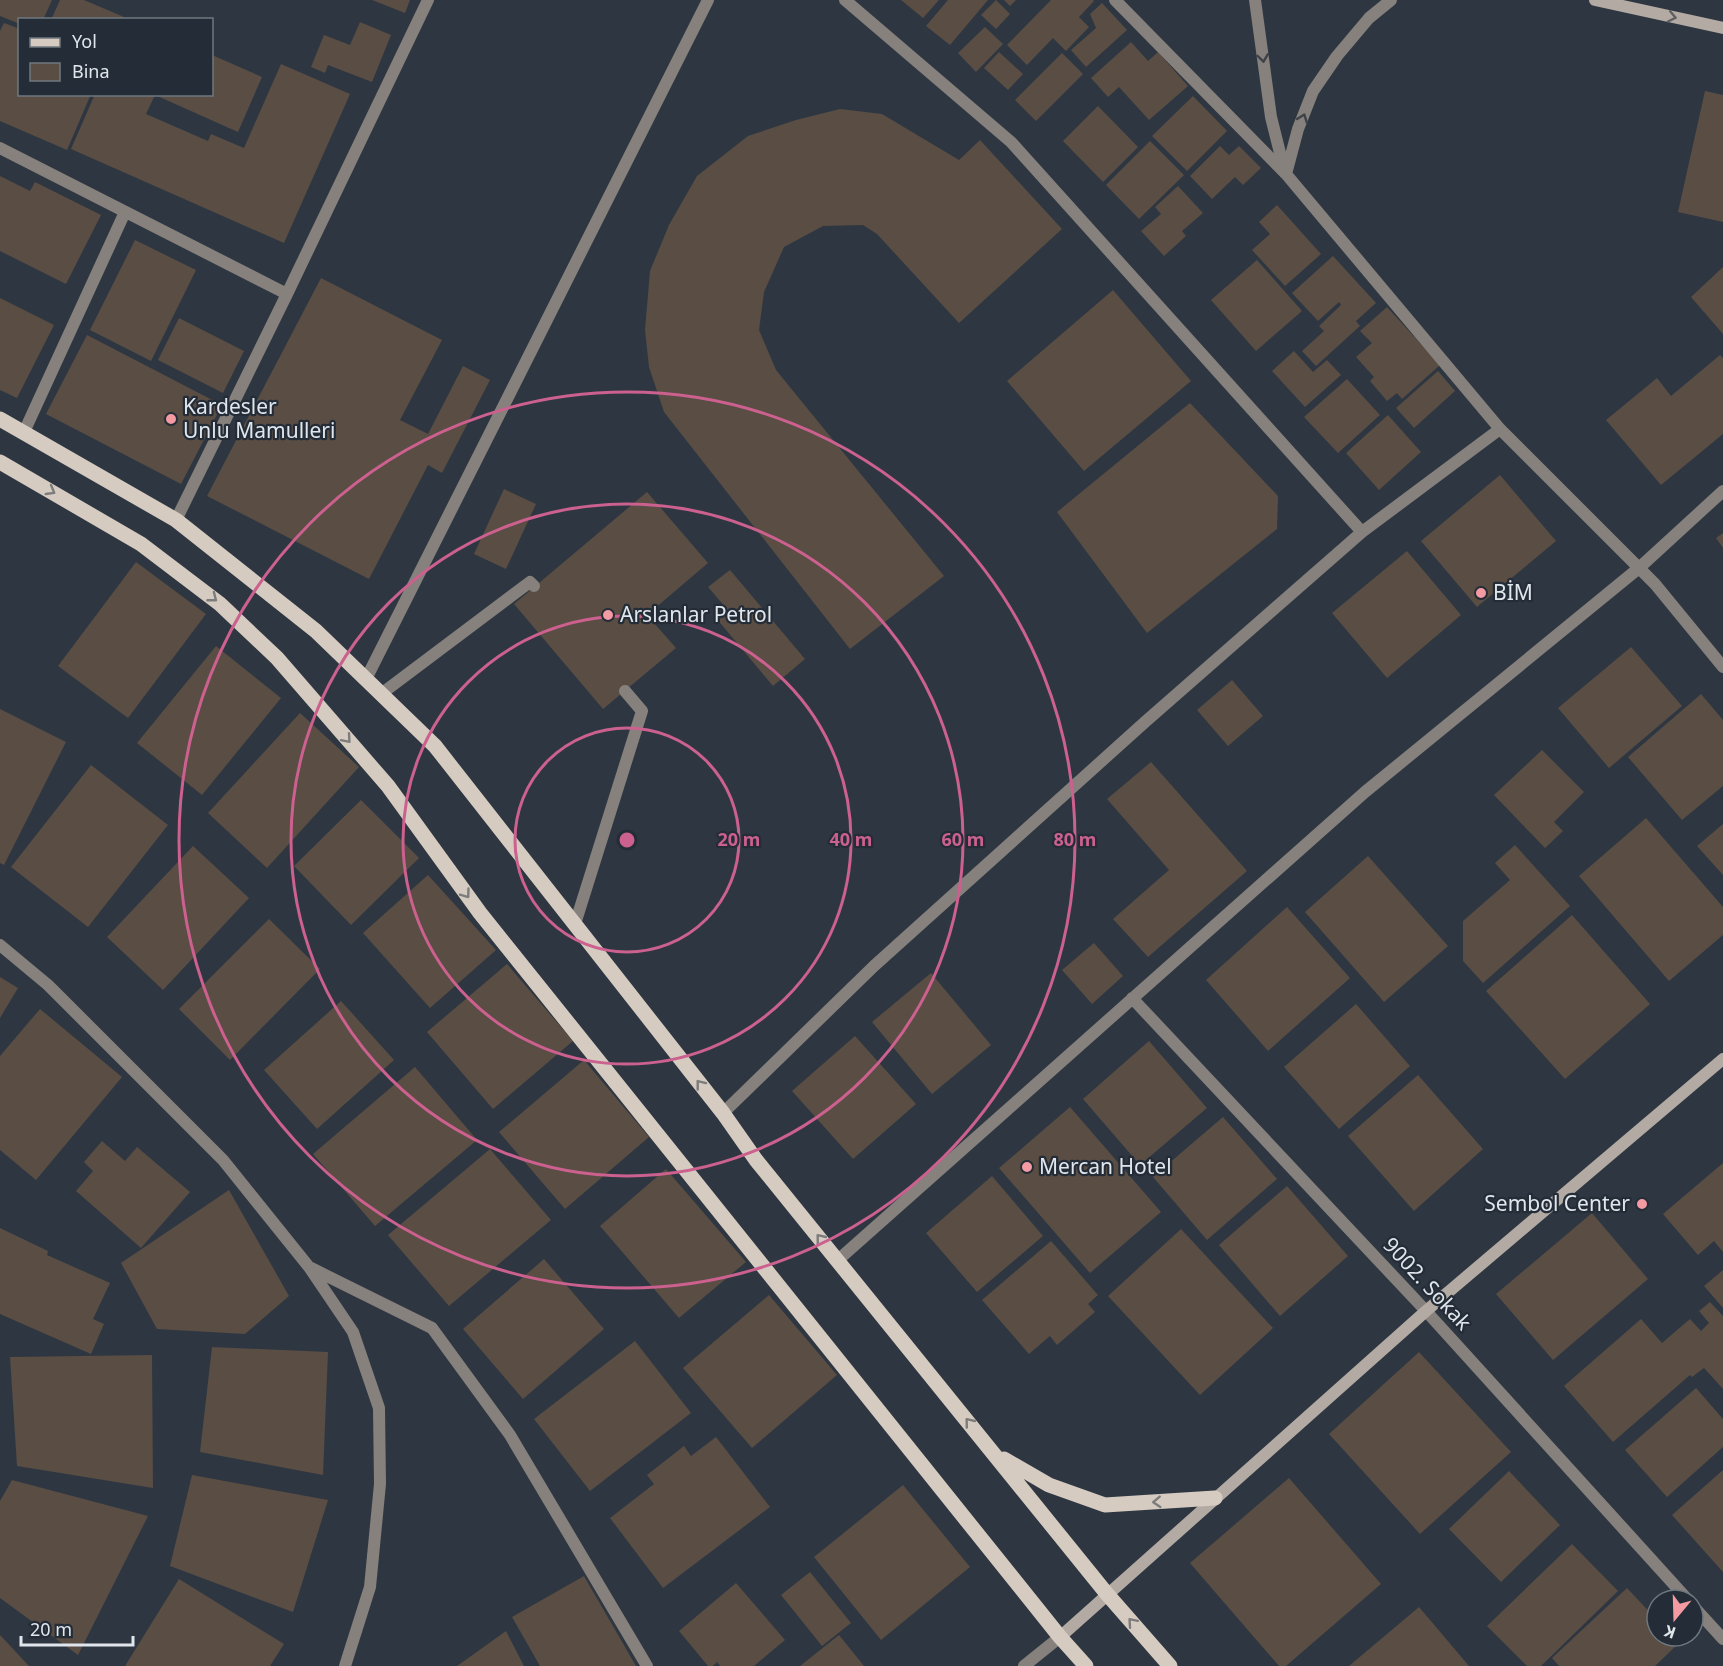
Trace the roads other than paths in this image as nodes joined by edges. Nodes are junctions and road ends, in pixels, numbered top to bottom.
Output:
1 (428, 0) edge
2 (708, 0) edge
3 (845, 0) edge
4 (1115, 0) edge
5 (1255, 0) edge
6 (1391, 0) edge
7 (1594, 0) edge
8 (1723, 28) edge
9 (0, 148) edge
10 (1286, 174) junction
11 (125, 212) junction
12 (287, 294) junction
13 (0, 419) edge
14 (1500, 429) junction
15 (24, 432) junction
16 (0, 462) edge
17 (1723, 491) edge
18 (176, 520) junction
19 (1362, 532) junction
20 (1639, 568) junction
21 (534, 586) dead end
22 (1723, 667) edge
23 (366, 679) junction
24 (625, 691) dead end
25 (381, 694) junction
26 (575, 924) junction
27 (0, 945) edge
28 (1132, 999) junction
29 (1723, 1059) edge
30 (723, 1113) junction
31 (838, 1260) junction
32 (309, 1267) junction
33 (1426, 1311) junction
34 (994, 1454) junction
35 (1215, 1498) junction
36 (1677, 1588) edge
37 (1107, 1594) junction
38 (1705, 1619) edge
39 (1060, 1637) junction
40 (1723, 1639) edge
41 (345, 1666) edge
42 (647, 1666) edge
43 (1023, 1666) edge
44 (1086, 1666) edge
45 (1170, 1666) edge

1 - 12 street
2 - 23 street
3 - 19 street
4 - 10 street
5 -> 10 street
10 -> 6 street
7 -> 8 main road
9 - 11 street
10 - 14 street
11 - 12 street
11 - 15 street
12 - 18 street
13 - 15 main road
14 - 19 street
14 - 20 street
15 - 18 main road
16 -> 39 main road
17 - 20 street
18 - 23 main road
19 - 30 street
20 - 22 street
20 - 28 street
21 - 25 street
23 - 25 main road
24 - 26 street
25 - 26 main road
30 -> 26 main road
27 - 32 street
28 - 31 street
28 - 33 street, 9002. Sokak
29 - 33 main road
31 -> 30 main road
34 -> 31 main road
32 - 41 street
32 - 42 street
33 - 35 main road
33 - 36 street, 9002. Sokak
35 -> 34 main road
34 - 37 main road
35 - 37 main road
37 - 39 main road
45 -> 37 main road
38 - 40 street
39 - 43 street
39 - 44 main road

